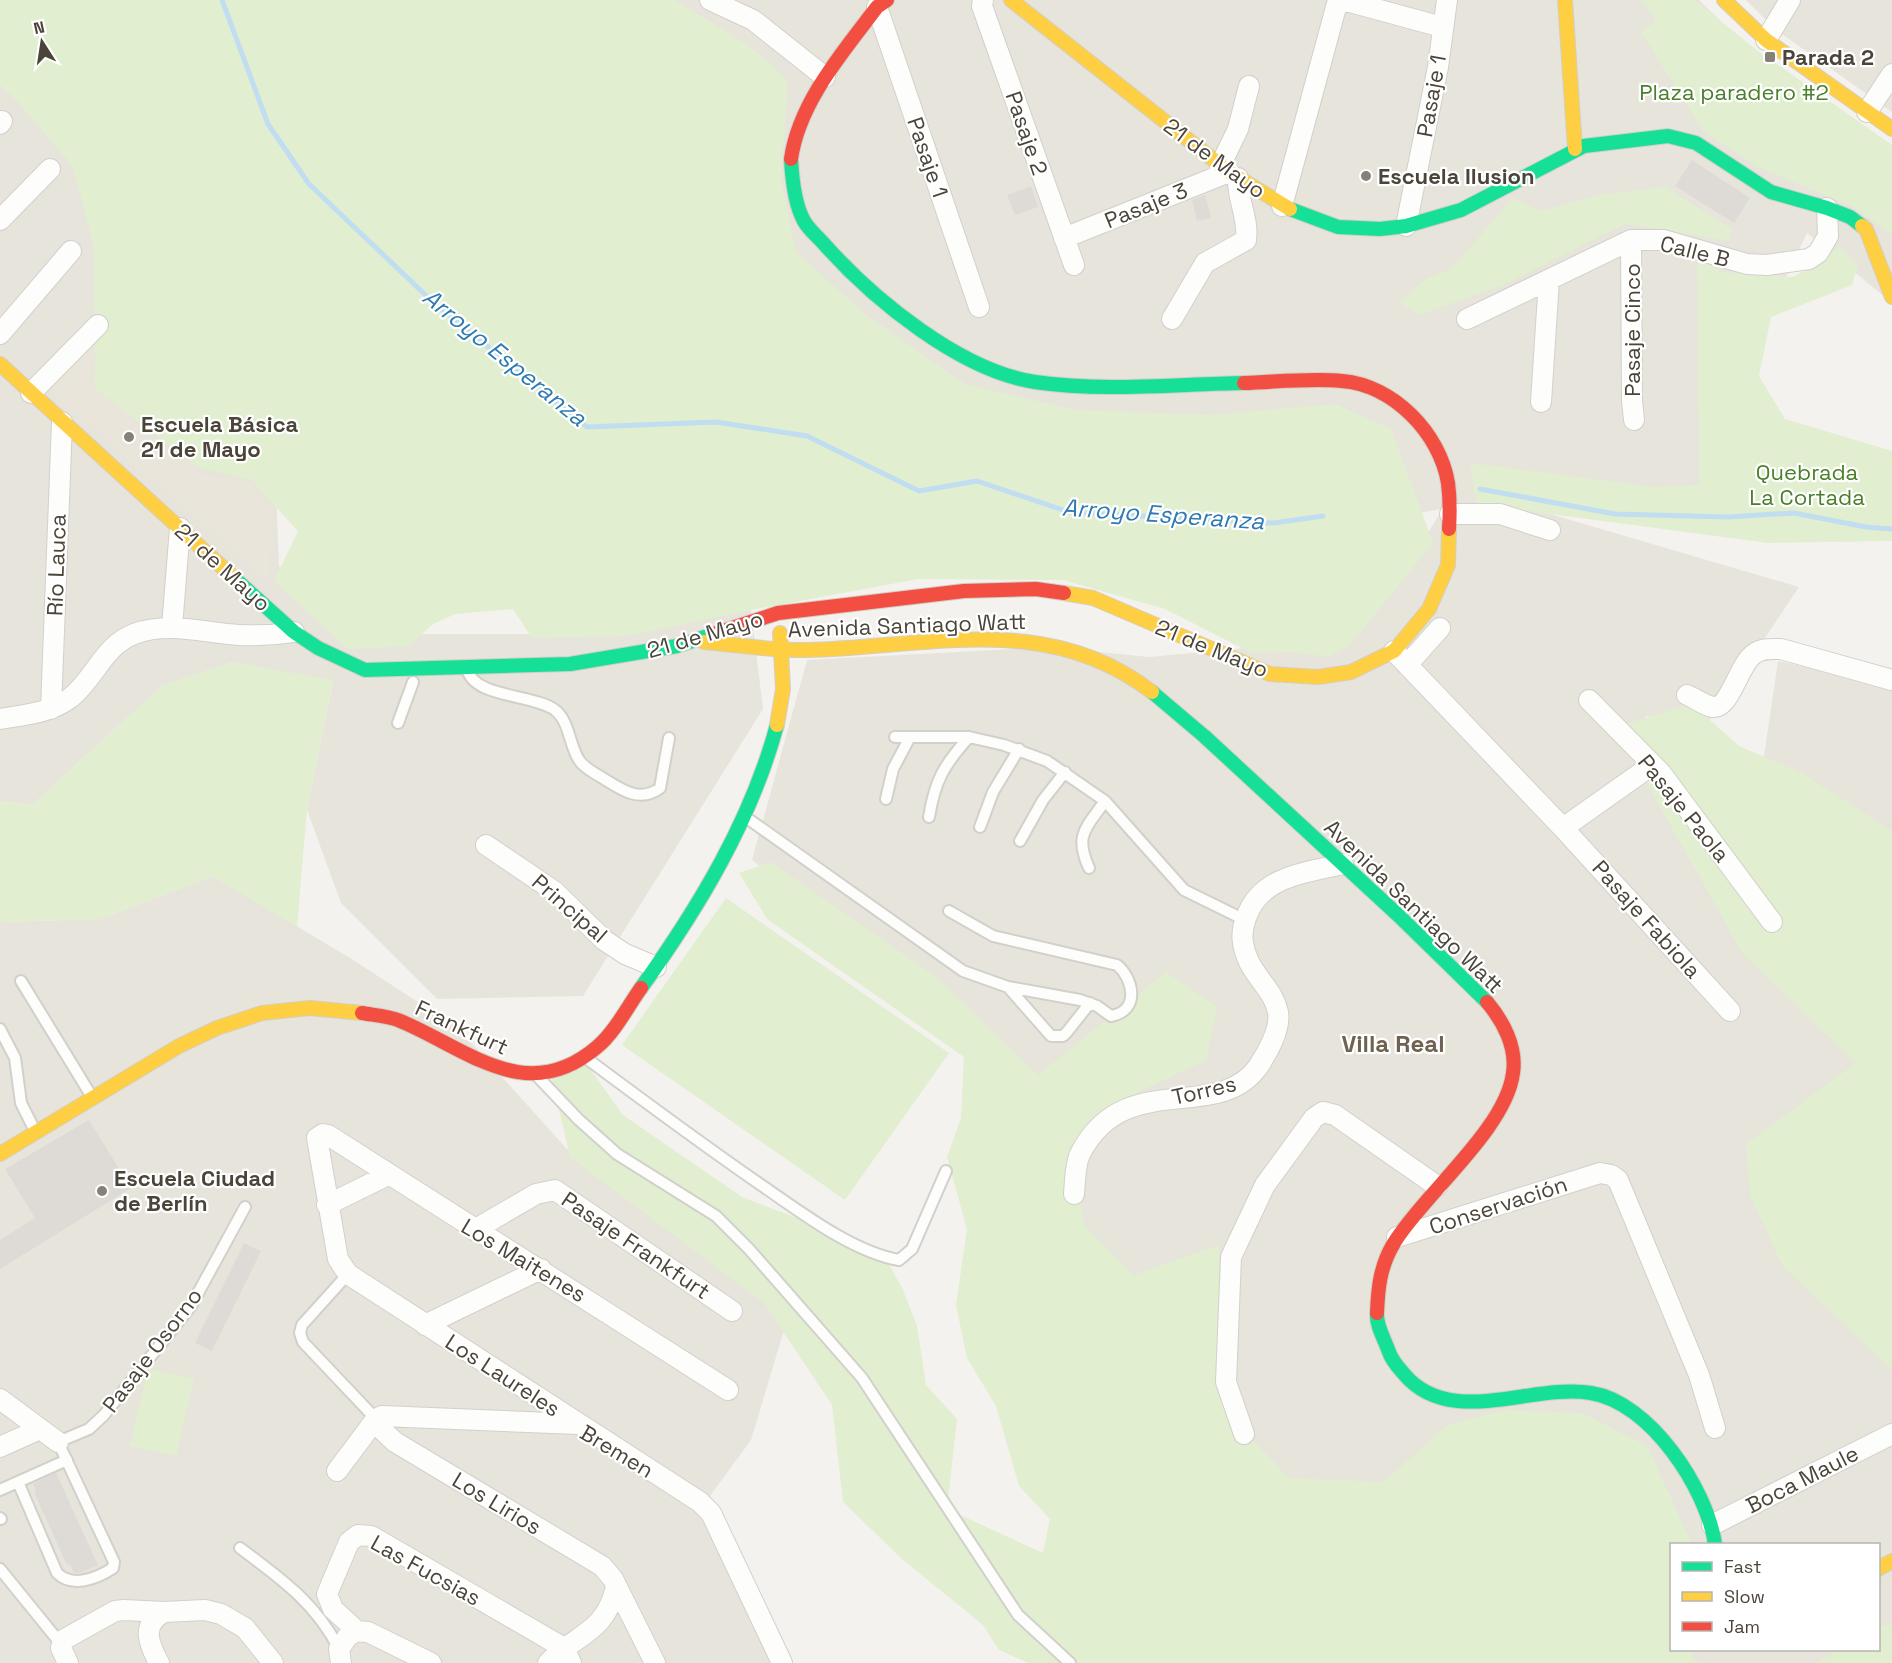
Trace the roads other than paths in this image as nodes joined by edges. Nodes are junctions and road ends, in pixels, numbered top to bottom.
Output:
1 (710, 0) edge
2 (983, 0) edge
3 (1011, 0) edge
4 (1338, 0) edge
5 (1343, 0) edge
6 (1447, 0) edge
7 (1565, 0) edge
8 (1724, 0) edge
9 (1790, 0) edge
10 (882, 3) edge
11 (1442, 27) junction
12 (1766, 40) junction
13 (1892, 74) edge
14 (825, 77) junction
15 (1249, 86) dead end
16 (1867, 112) junction
17 (1892, 129) edge
18 (1575, 149) junction
19 (50, 169) dead end
20 (1229, 172) junction
21 (1281, 206) junction
22 (1827, 208) junction
23 (0, 220) edge
24 (1406, 226) junction
25 (1064, 238) junction
26 (1631, 240) junction
27 (71, 251) dead end
28 (1074, 265) dead end
29 (1549, 280) junction
30 (1892, 297) edge
31 (979, 307) dead end
32 (1172, 319) dead end
33 (1467, 319) dead end
34 (98, 325) dead end
35 (0, 334) edge
36 (0, 364) edge
37 (31, 393) junction
38 (1541, 402) dead end
39 (1634, 420) dead end
40 (62, 422) junction
41 (1450, 514) junction
42 (180, 528) junction
43 (1550, 530) dead end
44 (778, 613) junction
45 (172, 627) junction
46 (1440, 628) dead end
47 (294, 632) junction
48 (695, 641) junction
49 (782, 650) junction
50 (1400, 658) junction
51 (466, 666) junction
52 (1892, 680) edge
53 (399, 682) junction
54 (1688, 695) dead end
55 (1588, 700) dead end
56 (51, 709) junction
57 (0, 719) edge
58 (398, 723) dead end
59 (895, 737) dead end
60 (910, 737) junction
61 (969, 737) junction
62 (669, 738) dead end
63 (1019, 749) junction
64 (1652, 765) junction
65 (1065, 772) junction
66 (886, 799) dead end
67 (1105, 801) junction
68 (744, 816) junction
69 (929, 817) dead end
70 (980, 827) dead end
71 (1563, 828) junction
72 (1020, 841) dead end
73 (486, 845) dead end
74 (1321, 845) junction
75 (1343, 864) junction
76 (1089, 868) dead end
77 (1297, 873) junction
78 (949, 911) dead end
79 (1245, 920) junction
80 (1772, 922) dead end
81 (656, 967) junction
82 (21, 981) dead end
83 (1008, 987) junction
84 (1090, 1003) junction
85 (1730, 1011) dead end
86 (0, 1029) edge
87 (585, 1057) junction
88 (536, 1074) junction
89 (92, 1097) junction
90 (35, 1132) junction
91 (0, 1154) edge
92 (946, 1171) dead end
93 (388, 1175) junction
94 (1437, 1186) junction
95 (1074, 1194) dead end
96 (327, 1205) junction
97 (245, 1207) dead end
98 (474, 1230) junction
99 (1397, 1237) junction
100 (541, 1269) junction
101 (348, 1274) junction
102 (732, 1311) dead end
103 (425, 1325) junction
104 (728, 1390) dead end
105 (0, 1399) edge
106 (376, 1419) junction
107 (581, 1425) junction
108 (1714, 1428) dead end
109 (40, 1429) junction
110 (1244, 1434) dead end
111 (1892, 1434) edge
112 (58, 1442) junction
113 (0, 1448) edge
114 (67, 1460) junction
115 (337, 1471) dead end
116 (18, 1482) junction
117 (0, 1490) edge
118 (1714, 1535) edge
119 (240, 1548) dead end
120 (0, 1569) edge
121 (616, 1587) junction
122 (164, 1612) junction
123 (631, 1615) junction
124 (357, 1631) junction
125 (60, 1644) junction
126 (572, 1650) edge
127 (340, 1656) edge
128 (68, 1663) edge
129 (159, 1663) edge
130 (273, 1663) edge
131 (431, 1663) edge
132 (548, 1663) edge
133 (655, 1663) edge
134 (782, 1663) edge
135 (1070, 1663) edge

1 - 14 street
2 - 25 street, Pasaje 2
3 - 20 street, 21 de Mayo
4 - 21 street
5 - 11 street
6 - 11 street, Pasaje 1
7 - 18 street
8 - 12 street
9 - 12 street
10 - 14 street, 21 de Mayo
10 - 31 street, Pasaje 1
11 - 24 street, Pasaje 1
12 - 16 street
13 - 16 street
14 - 41 street, 21 de Mayo
15 - 20 street
16 - 17 street
18 - 22 street, 21 de Mayo
18 - 24 street, 21 de Mayo
19 - 23 street
20 - 21 street, 21 de Mayo
20 - 25 street, Pasaje 3
20 - 32 street
21 - 24 street, 21 de Mayo
22 - 26 street, Calle B
22 - 30 street, 21 de Mayo
25 - 28 street, Pasaje 2
26 - 29 street, Calle B
26 - 39 street, Pasaje Cinco
27 - 35 street
29 - 33 street, Calle B
29 - 38 street
34 - 37 street
36 - 37 street, 21 de Mayo
37 - 40 street, 21 de Mayo
40 - 42 street, 21 de Mayo
40 - 56 street, Río Lauca
41 - 43 street
41 - 50 street, 21 de Mayo
42 - 45 street
42 - 47 street, 21 de Mayo
44 - 48 street, 21 de Mayo
44 - 49 street, Frankfurt
44 - 50 street, 21 de Mayo
45 - 47 street
45 - 56 street
46 - 50 street, 21 de Mayo
47 - 53 street, 21 de Mayo
48 - 49 street, Avenida Santiago Watt
48 - 51 street, 21 de Mayo
49 - 68 street, Frankfurt
49 - 74 street, Avenida Santiago Watt
50 - 71 street, Pasaje Fabiola
51 - 53 street, 21 de Mayo
51 - 62 lane
52 - 54 street
53 - 58 lane
55 - 64 street, Pasaje Paola
56 - 57 street
59 - 60 lane
60 - 61 lane
60 - 66 lane
61 - 63 lane
61 - 69 lane
63 - 65 lane
63 - 70 lane
64 - 71 street
64 - 80 street, Pasaje Paola
65 - 67 lane
65 - 72 lane
67 - 76 lane
67 - 79 lane
68 - 81 street, Frankfurt
68 - 83 lane
71 - 85 street, Pasaje Fabiola
73 - 81 street, Principal
74 - 75 street, Avenida Santiago Watt
74 - 77 street, Torres
75 - 77 street, Torres
75 - 94 street, Avenida Santiago Watt
77 - 79 street, Torres
78 - 84 lane
79 - 95 street, Torres
81 - 87 street, Frankfurt
82 - 89 lane
83 - 84 lane
83 - 84 lane
86 - 90 lane
87 - 88 street, Frankfurt
87 - 92 lane
88 - 89 street, Frankfurt
88 - 135 lane
89 - 90 street, Frankfurt
90 - 91 street, Frankfurt
93 - 96 street
93 - 96 street, Los Maitenes
93 - 98 street, Los Maitenes
94 - 99 street, Avenida Santiago Watt
94 - 110 street
96 - 101 street
97 - 112 lane, Pasaje Osorno
98 - 100 street, Los Maitenes
98 - 102 street, Pasaje Frankfurt
99 - 108 street, Conservación
99 - 118 street, Avenida Santiago Watt
100 - 103 street, Los Laureles
100 - 104 street, Los Maitenes
101 - 103 street, Los Laureles
101 - 106 lane
103 - 107 street, Los Laureles
105 - 109 street
106 - 107 street, Bremen
106 - 115 street
106 - 121 street, Los Lirios
107 - 134 street, Bremen
109 - 112 street
109 - 113 street
111 - 118 street, Boca Maule
112 - 114 lane
114 - 116 lane
114 - 116 lane
116 - 117 lane
119 - 127 lane
120 - 125 lane
121 - 123 street, Los Lirios
121 - 126 street
122 - 125 street
122 - 129 street
122 - 130 street
123 - 126 street
123 - 133 street, Los Lirios
124 - 126 street, Las Fucsias
124 - 127 street
124 - 131 street
125 - 128 street
126 - 132 street

